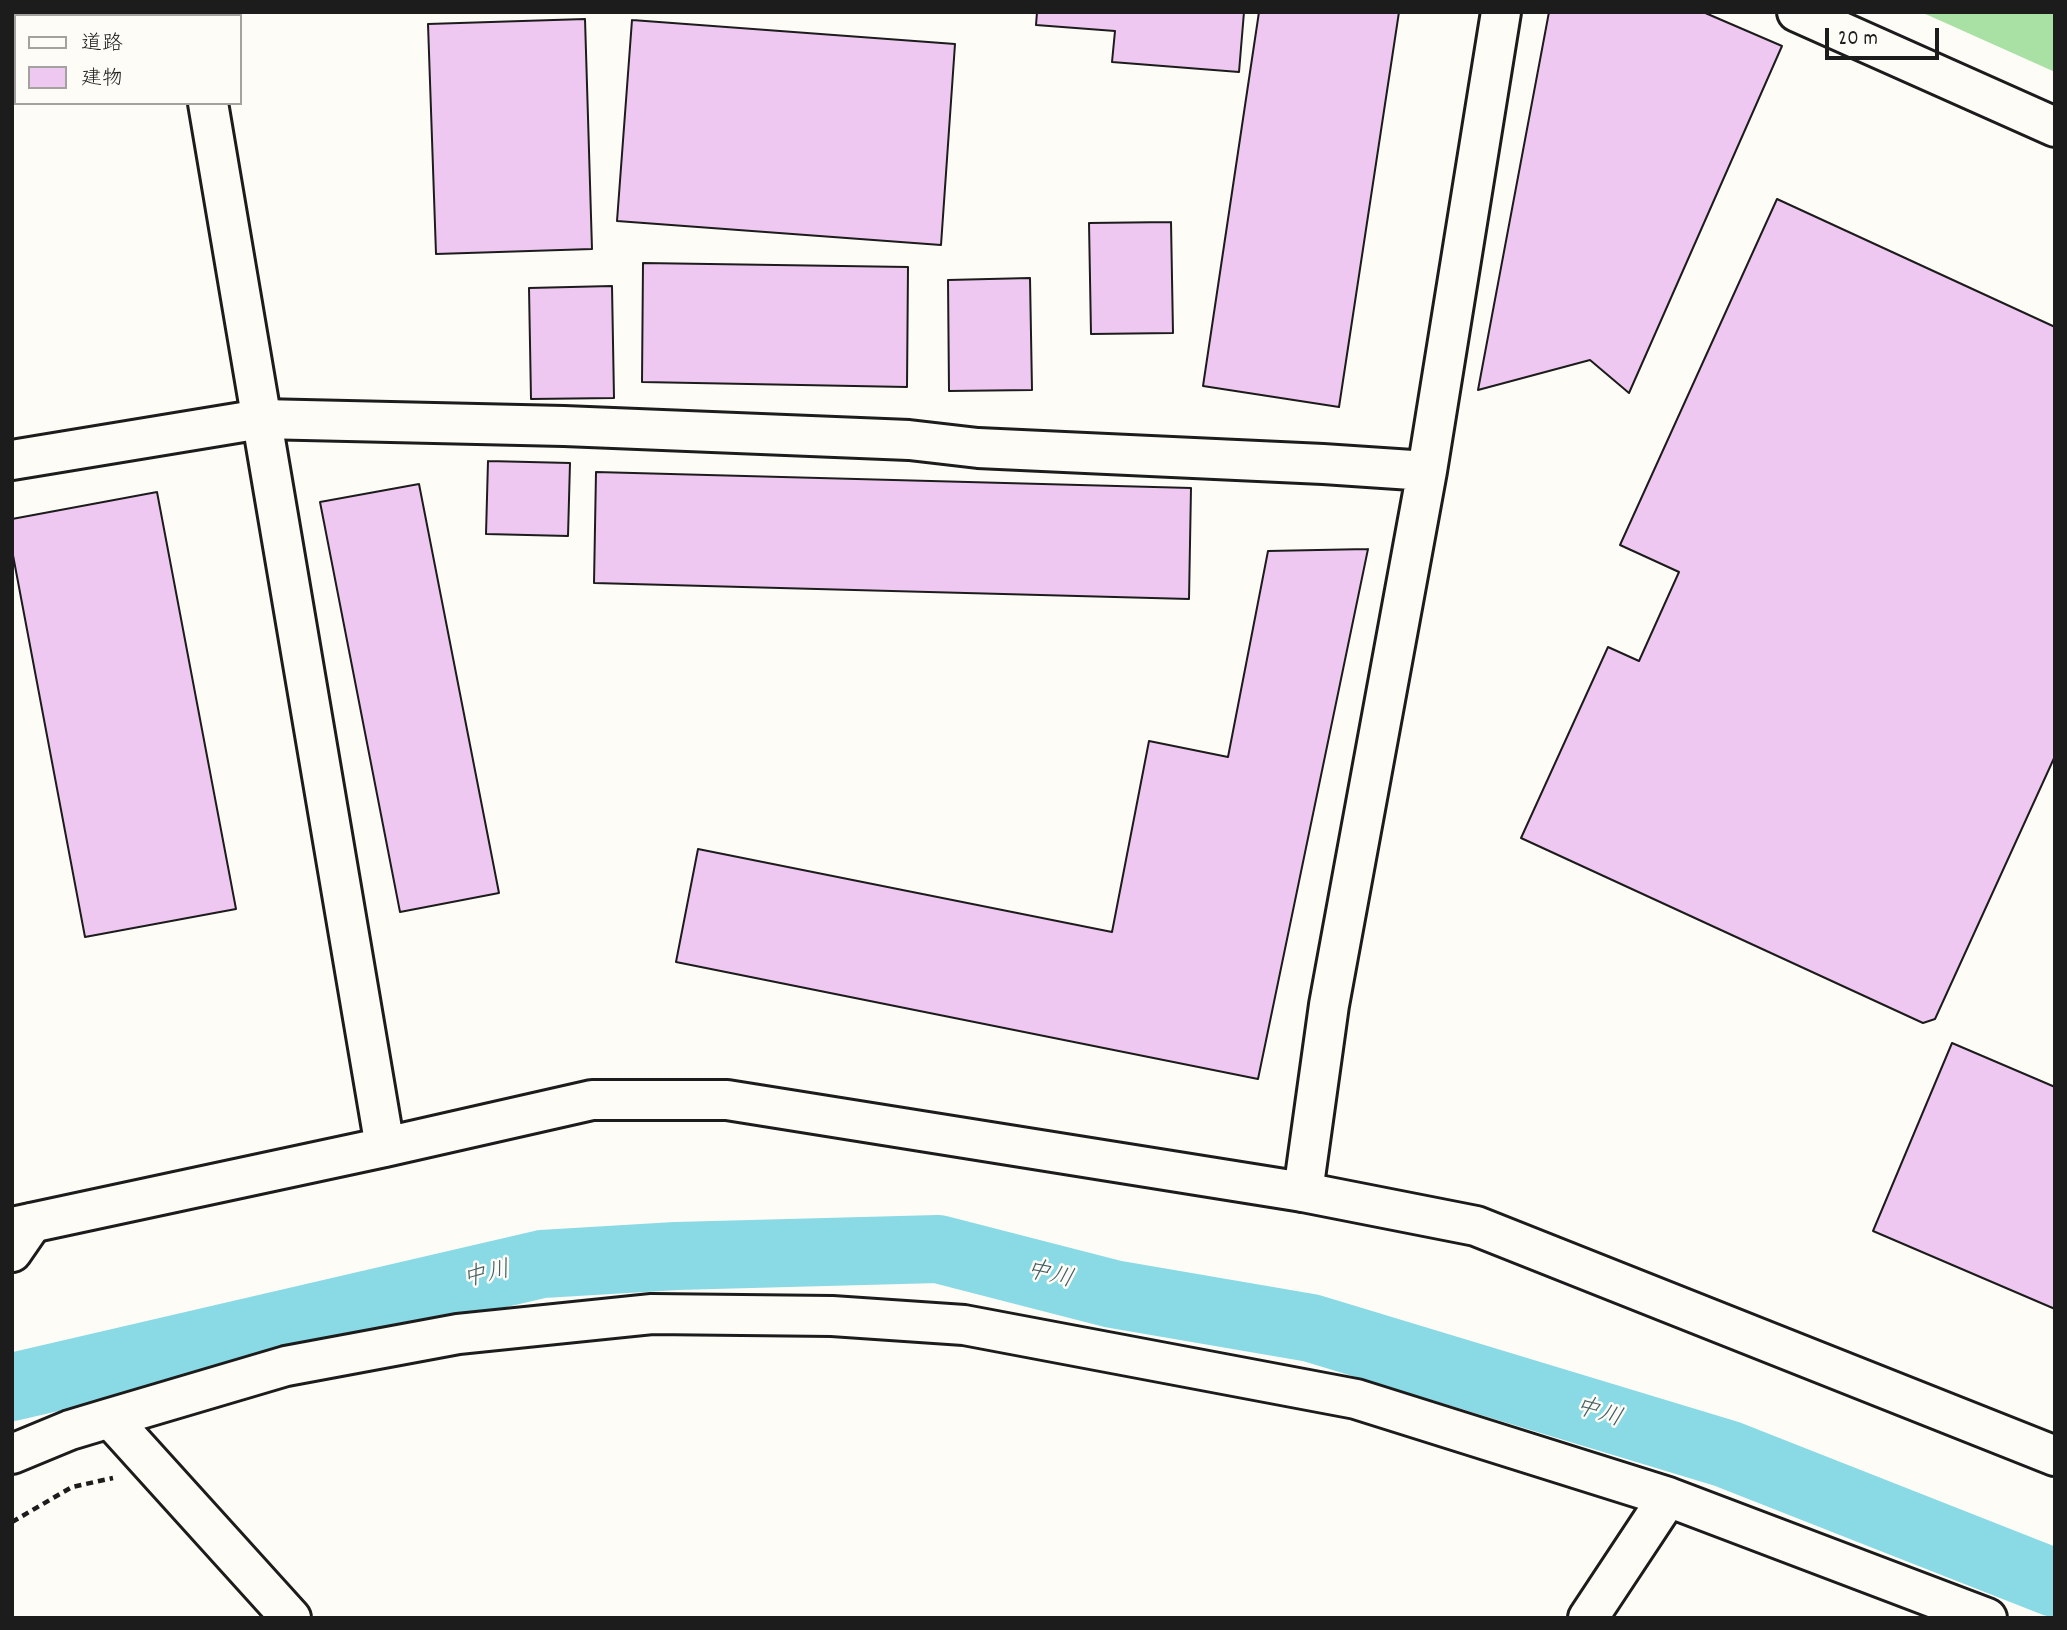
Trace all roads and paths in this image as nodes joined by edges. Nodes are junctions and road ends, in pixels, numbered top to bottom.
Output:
1 (1501, 12) edge
2 (1797, 12) edge
3 (208, 105) edge
4 (2055, 127) edge
5 (261, 419) junction
6 (12, 460) edge
7 (1427, 471) junction
8 (385, 1147) junction
9 (1303, 1192) junction
10 (19, 1234) edge
11 (110, 1418) junction
12 (12, 1454) edge
13 (2055, 1456) edge
14 (148, 1460) junction
15 (1668, 1497) junction
16 (12, 1521) edge
17 (291, 1618) edge
18 (1588, 1618) edge
19 (1987, 1618) edge

1 - 7 street
2 - 4 street
3 - 5 street
5 - 6 street
5 - 7 street
5 - 8 street
7 - 9 street
8 - 9 street
8 - 10 street
9 - 13 street
11 - 12 street
11 - 14 street
11 - 15 street
14 - 16 path
14 - 17 street
15 - 18 street
15 - 19 street

